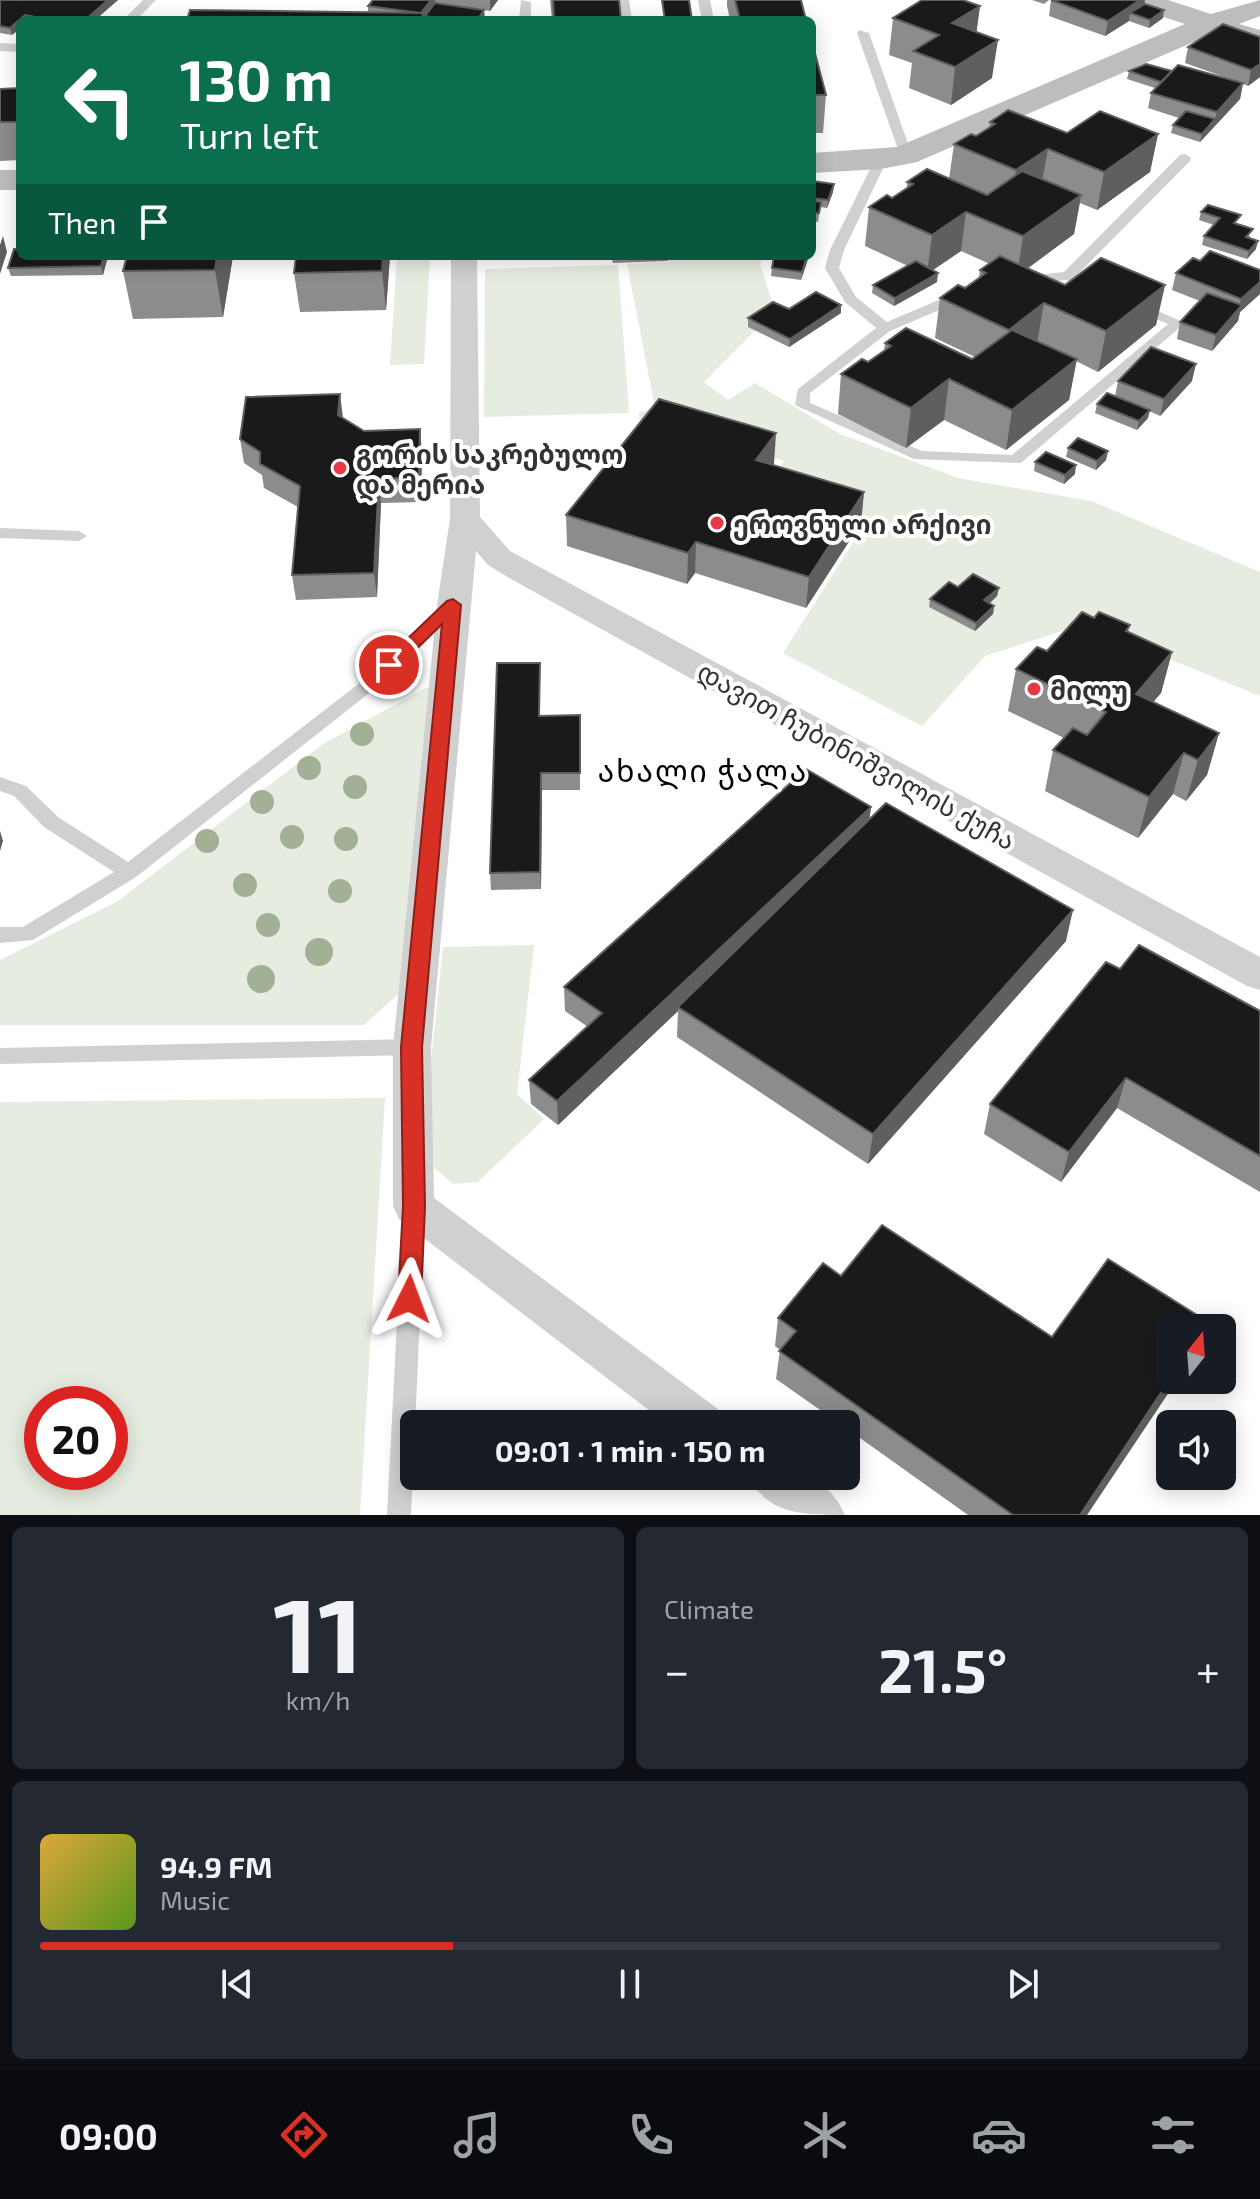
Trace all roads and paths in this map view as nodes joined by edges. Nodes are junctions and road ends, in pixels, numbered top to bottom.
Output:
1 (150, 0) edge
2 (1140, 0) edge
3 (1260, 7) edge
4 (133, 16) edge
5 (1210, 24) junction
6 (863, 33) dead end
7 (1260, 40) edge
8 (894, 158) junction
9 (1185, 158) dead end
10 (816, 163) edge
11 (464, 260) edge
12 (1068, 276) junction
13 (885, 328) junction
14 (465, 519) junction
15 (0, 533) edge
16 (79, 536) dead end
17 (522, 572) junction
18 (453, 605) junction
19 (0, 784) edge
20 (129, 872) junction
21 (0, 935) edge
22 (1260, 975) edge
23 (412, 1047) junction
24 (0, 1056) edge
25 (414, 1206) junction
26 (684, 1410) edge
27 (789, 1490) edge
28 (399, 1515) edge
29 (822, 1515) edge

1 - 4 lane
2 - 5 street
3 - 5 street
5 - 7 street
5 - 8 street
6 - 8 lane
8 - 10 street
8 - 13 lane
9 - 12 lane
11 - 14 street
12 - 13 lane
12 - 13 lane
14 - 17 street, დავით ჩუბინიშვილის ქუჩა
14 - 18 street
15 - 16 lane
17 - 18 street
17 - 22 street, დავით ჩუბინიშვილის ქუჩა
18 - 20 lane
18 - 23 street
19 - 20 lane
20 - 21 lane
23 - 24 lane
23 - 25 street
25 - 26 street
25 - 28 lane
27 - 29 street

